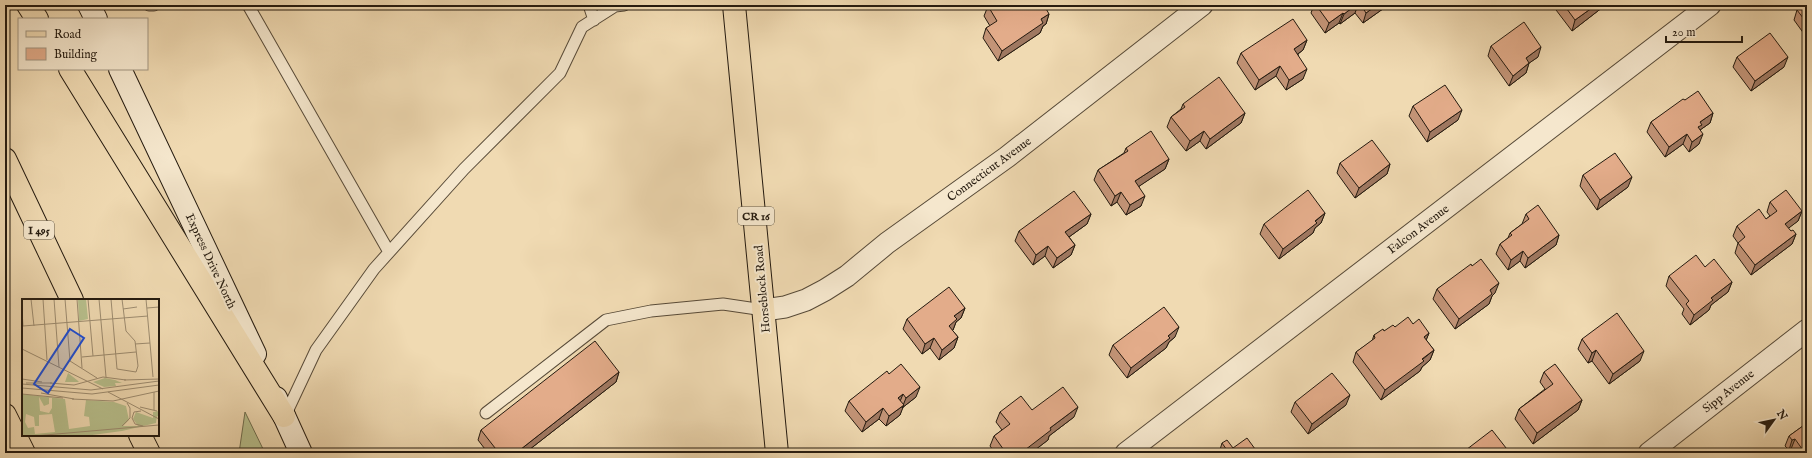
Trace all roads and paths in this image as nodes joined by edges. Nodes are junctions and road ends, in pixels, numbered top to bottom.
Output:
1 (28, 5) edge
2 (89, 5) edge
3 (149, 5) edge
4 (154, 5) edge
5 (248, 5) edge
6 (589, 5) edge
7 (624, 5) edge
8 (734, 5) edge
9 (1202, 5) edge
10 (1710, 5) edge
11 (36, 18) edge
12 (96, 18) edge
13 (594, 20) junction
14 (71, 70) edge
15 (120, 70) edge
16 (5, 160) edge
17 (389, 252) junction
18 (72, 299) edge
19 (764, 310) junction
20 (1807, 330) edge
21 (486, 413) dead end
22 (5, 416) edge
23 (284, 416) junction
24 (140, 436) edge
25 (24, 453) edge
26 (149, 453) edge
27 (301, 453) edge
28 (777, 453) edge
29 (1126, 453) edge
30 (1650, 453) edge

1 - 11 main road
2 - 12 main road
3 - 4 lane
5 - 17 lane
6 - 13 lane
7 - 13 lane
8 - 19 main road, Horseblock Road / CR 16
9 - 19 street, Connecticut Avenue
10 - 29 street, Falcon Avenue
13 - 17 lane
14 - 23 main road
15 - 23 main road, Express Drive North
16 - 18 main road, I 495
17 - 23 lane
19 - 21 lane
19 - 28 main road, Horseblock Road / CR 16
20 - 30 street, Sipp Avenue
22 - 25 main road
23 - 27 main road, Express Drive North
24 - 26 main road

